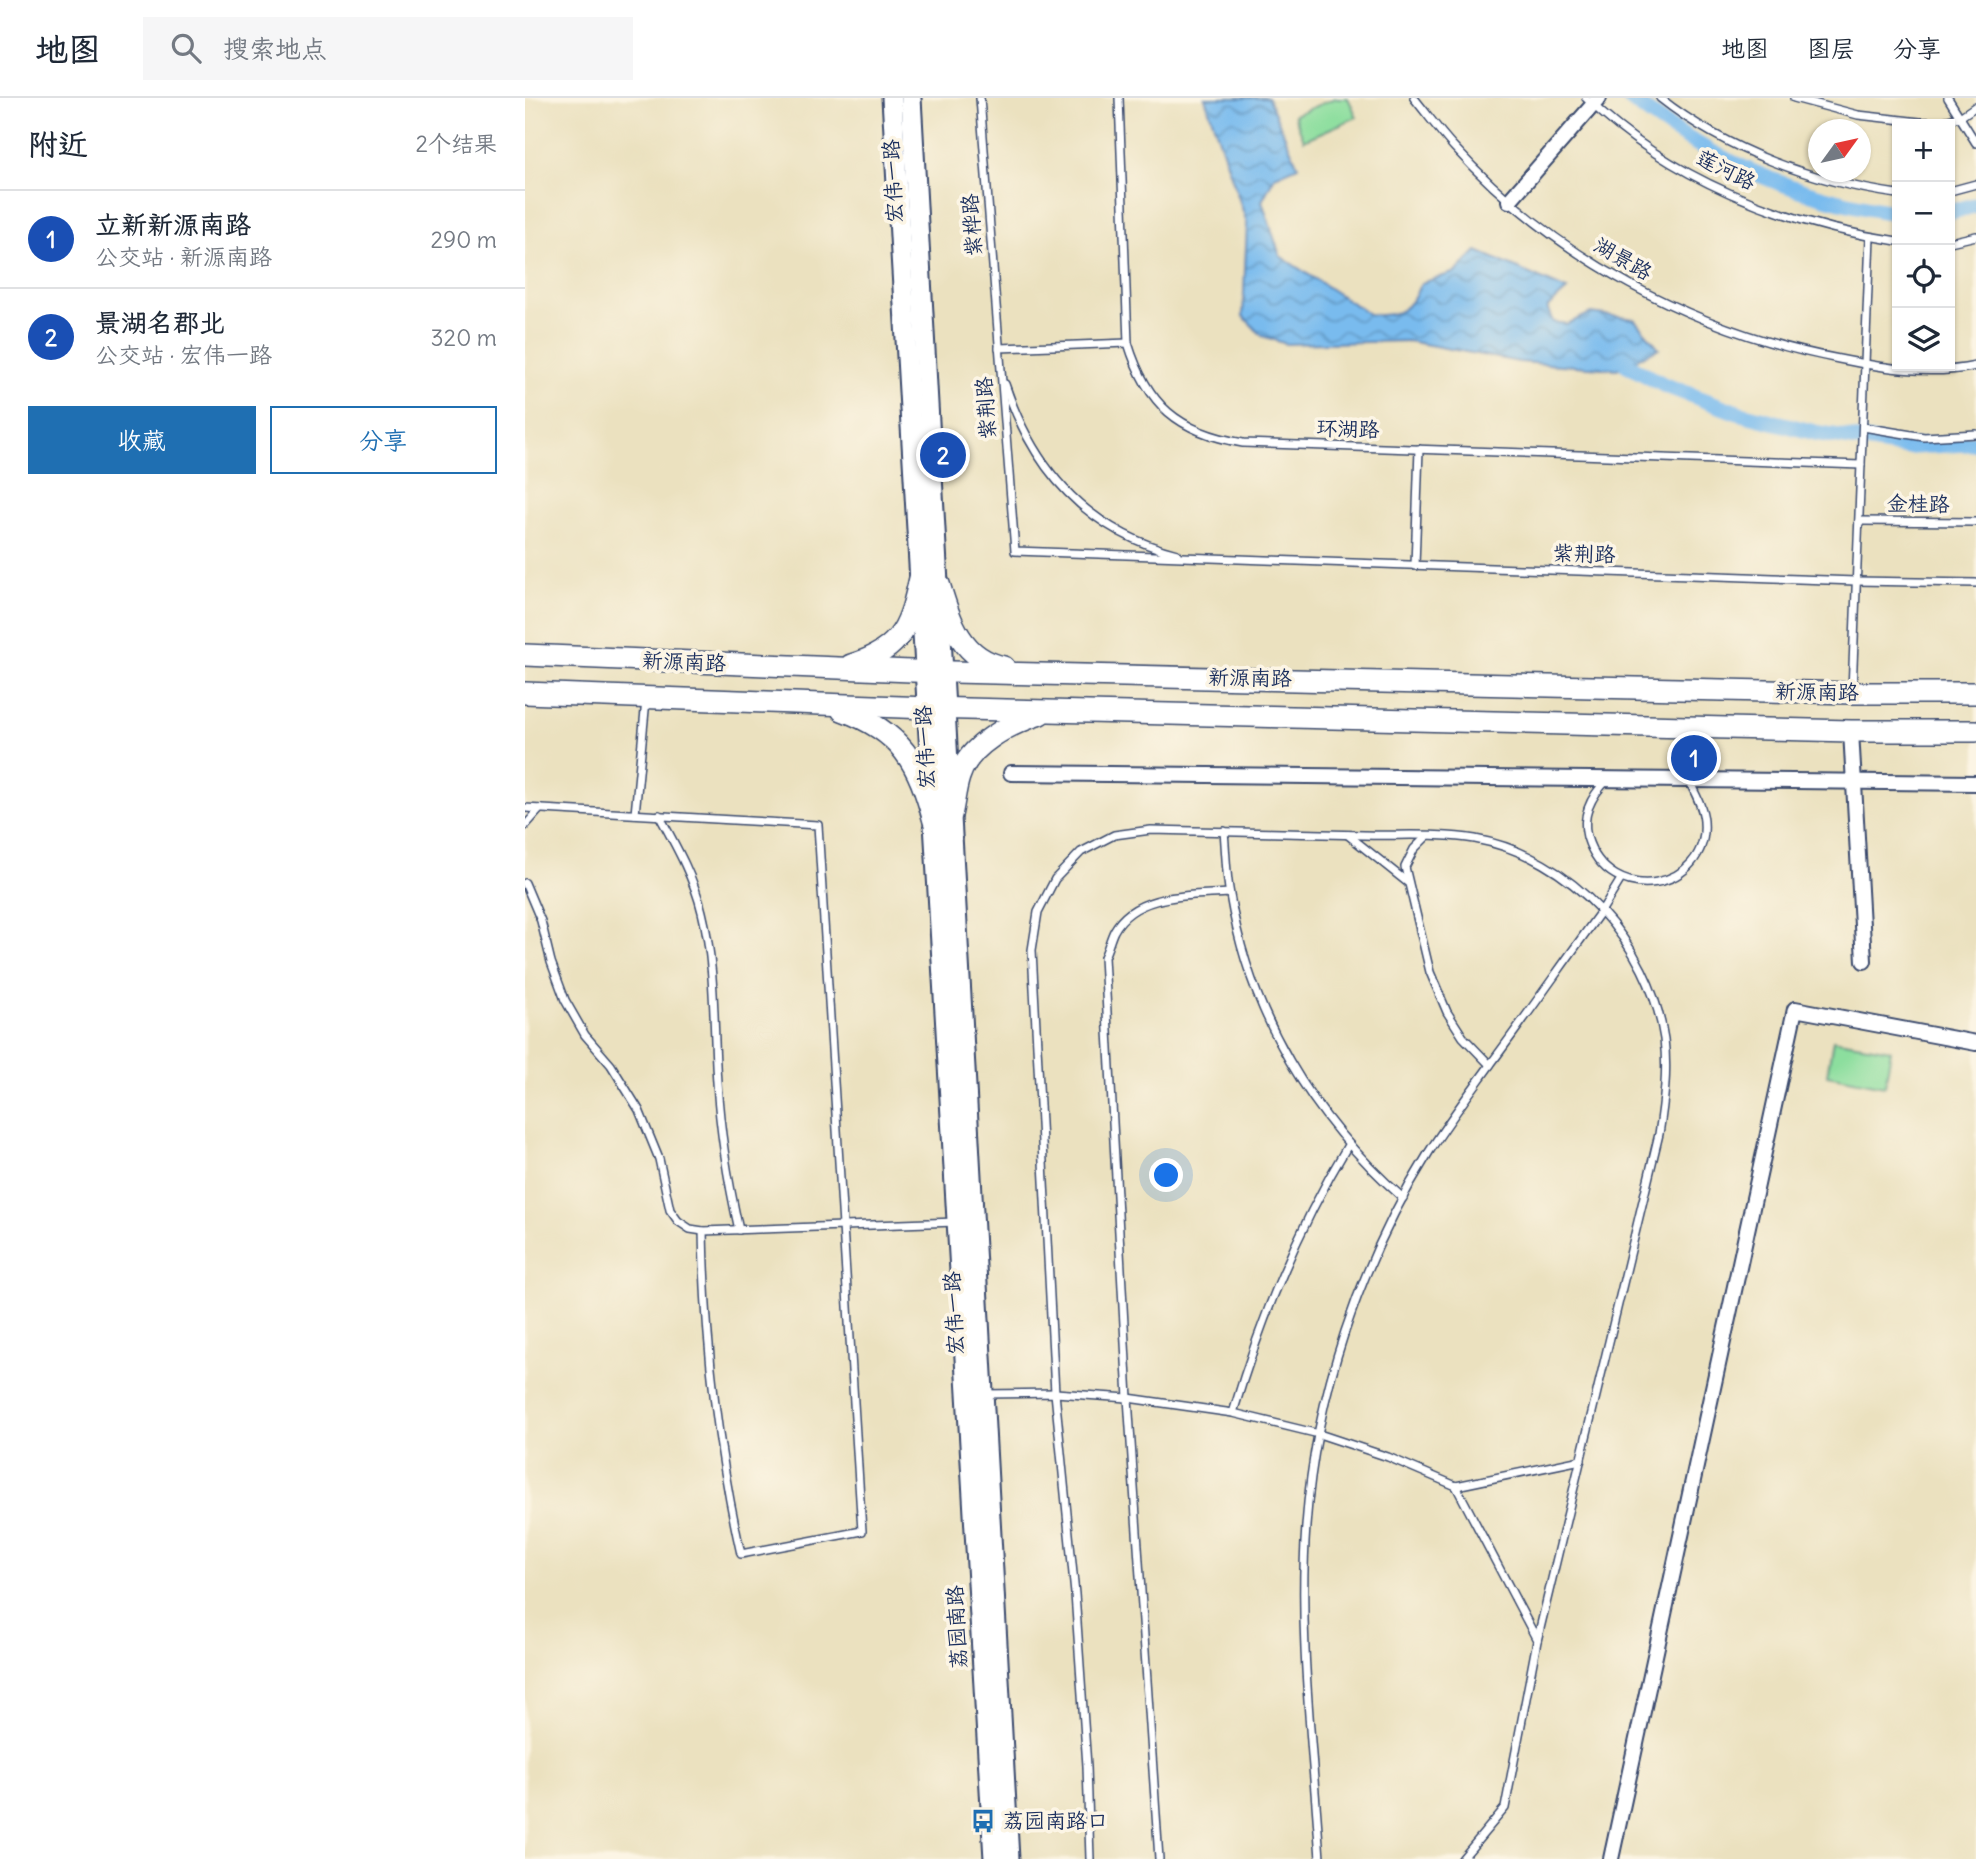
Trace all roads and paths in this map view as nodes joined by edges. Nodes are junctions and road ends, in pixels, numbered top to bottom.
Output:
1 (893, 98) edge
2 (911, 98) edge
3 (980, 98) edge
4 (1119, 98) edge
5 (1414, 98) edge
6 (1660, 98) edge
7 (1794, 98) edge
8 (1948, 98) edge
9 (1592, 100) edge
10 (1976, 106) edge
11 (1960, 117) junction
12 (1976, 143) edge
13 (1976, 184) edge
14 (1955, 190) edge
15 (1892, 193) edge
16 (1509, 201) junction
17 (1976, 236) edge
18 (1870, 237) junction
19 (1892, 240) edge
20 (1955, 241) edge
21 (1128, 342) junction
22 (999, 348) junction
23 (1865, 364) junction
24 (1976, 366) edge
25 (1863, 427) junction
26 (1976, 434) edge
27 (1419, 449) junction
28 (1861, 464) junction
29 (1859, 521) junction
30 (1976, 522) edge
31 (1192, 558) junction
32 (1415, 566) junction
33 (930, 579) junction
34 (1856, 581) junction
35 (1976, 583) edge
36 (525, 655) edge
37 (843, 668) junction
38 (935, 671) junction
39 (1041, 673) junction
40 (525, 693) edge
41 (1852, 693) junction
42 (1976, 693) edge
43 (647, 697) junction
44 (827, 705) junction
45 (937, 708) junction
46 (1052, 710) junction
47 (1851, 731) junction
48 (1976, 731) edge
49 (1011, 773) dead end
50 (1608, 779) junction
51 (1689, 780) junction
52 (1853, 782) junction
53 (1976, 783) edge
54 (525, 808) edge
55 (540, 808) junction
56 (635, 814) junction
57 (659, 815) junction
58 (943, 818) junction
59 (525, 826) edge
60 (1224, 831) junction
61 (1346, 834) junction
62 (1427, 836) junction
63 (1621, 879) junction
64 (1408, 882) junction
65 (525, 883) edge
66 (1229, 893) junction
67 (1602, 910) junction
68 (1864, 961) dead end
69 (1976, 1043) edge
70 (1490, 1065) junction
71 (1348, 1145) junction
72 (1403, 1198) junction
73 (957, 1222) junction
74 (843, 1226) junction
75 (739, 1230) junction
76 (703, 1231) junction
77 (1055, 1393) junction
78 (974, 1394) junction
79 (1128, 1398) junction
80 (1233, 1413) junction
81 (1319, 1434) junction
82 (1581, 1460) junction
83 (1456, 1486) junction
84 (1537, 1641) junction
85 (994, 1859) edge
86 (1009, 1859) edge
87 (1090, 1859) edge
88 (1159, 1859) edge
89 (1321, 1859) edge
90 (1462, 1859) edge
91 (1611, 1859) edge

1 - 33 main road, 宏伟一路
2 - 33 main road, 宏伟一路
3 - 22 lane, 紫桦路
4 - 21 lane, 环湖路
5 - 16 lane, 湖景路
6 - 15 lane
7 - 11 lane
8 - 11 lane
9 - 16 street
9 - 18 lane, 莲河路
10 - 11 lane
11 - 12 lane
13 - 14 lane
16 - 23 lane, 湖景路
17 - 20 lane
18 - 19 lane, 莲河路
18 - 23 lane
21 - 22 lane
21 - 27 lane, 环湖路
22 - 31 lane, 紫荆路
22 - 31 lane, 紫荆路
23 - 24 lane, 湖景路
23 - 25 lane
25 - 26 lane
25 - 28 lane
27 - 28 lane, 环湖路
27 - 32 lane
28 - 29 lane
29 - 30 lane, 金桂路
29 - 34 lane
31 - 32 lane, 紫荆路
32 - 34 lane, 紫荆路
33 - 37 main road
33 - 38 main road, 宏伟一路
33 - 39 main road
34 - 35 lane, 紫荆路
34 - 41 lane
36 - 37 main road, 新源南路
37 - 38 main road, 新源南路
38 - 39 main road, 新源南路
38 - 45 main road, 宏伟一路
39 - 41 main road, 新源南路
40 - 43 main road, 新源南路
41 - 42 main road, 新源南路
43 - 44 main road, 新源南路
43 - 56 lane
44 - 45 main road, 新源南路
44 - 58 main road
45 - 46 main road, 新源南路
45 - 58 main road, 宏伟一路
46 - 47 main road, 新源南路
46 - 58 main road
47 - 48 main road, 新源南路
47 - 52 street
49 - 50 street
50 - 51 street
50 - 63 lane
51 - 52 street
51 - 63 lane
52 - 53 street
52 - 68 street
54 - 55 lane
55 - 56 lane
55 - 59 lane
56 - 57 lane
57 - 74 lane
57 - 75 lane
58 - 73 main road, 宏伟一路
58 - 78 main road, 宏伟一路
60 - 61 lane
60 - 66 lane
60 - 77 lane
61 - 62 lane
61 - 64 lane
62 - 64 lane
62 - 67 lane
63 - 67 lane
64 - 70 lane
65 - 76 lane
66 - 71 lane
66 - 79 lane
67 - 70 lane
67 - 82 lane
69 - 91 street
70 - 72 lane
71 - 72 lane
71 - 80 lane
72 - 81 lane
73 - 74 lane
73 - 78 main road, 宏伟一路
74 - 75 lane
74 - 76 lane
75 - 76 lane
77 - 78 lane
77 - 79 lane
77 - 87 lane
78 - 85 main road, 荔园南路
78 - 86 main road, 荔园南路
79 - 80 lane
79 - 88 lane
80 - 81 lane
81 - 83 lane
81 - 89 lane
82 - 83 lane
82 - 84 lane
83 - 84 lane
84 - 90 lane

